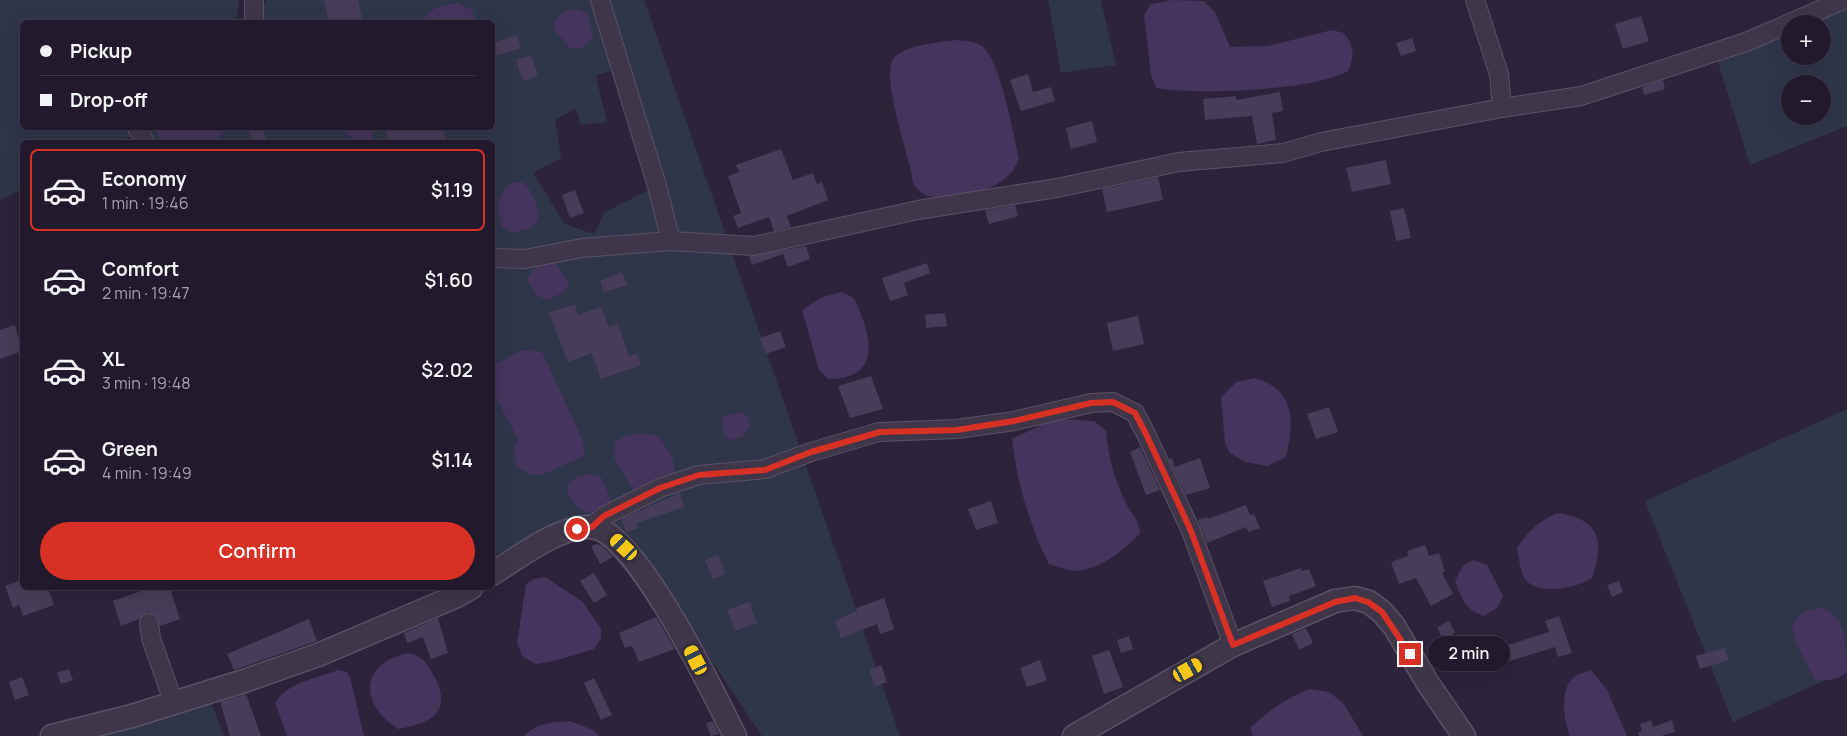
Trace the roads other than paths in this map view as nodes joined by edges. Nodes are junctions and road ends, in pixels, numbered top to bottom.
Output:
1 (254, 0) edge
2 (600, 0) edge
3 (1475, 0) edge
4 (1844, 0) edge
5 (254, 20) edge
6 (1502, 108) junction
7 (671, 241) junction
8 (495, 258) edge
9 (592, 527) junction
10 (495, 572) edge
11 (461, 590) edge
12 (149, 623) dead end
13 (1233, 645) junction
14 (174, 704) junction
15 (52, 736) edge
16 (735, 736) edge
17 (1074, 736) edge
18 (1464, 736) edge

1 - 5 street
2 - 7 street
3 - 6 street
4 - 6 street
6 - 7 street
7 - 8 street
9 - 10 street
9 - 13 street
9 - 16 street
11 - 14 street
12 - 14 street
13 - 17 street
13 - 18 street
14 - 15 street

